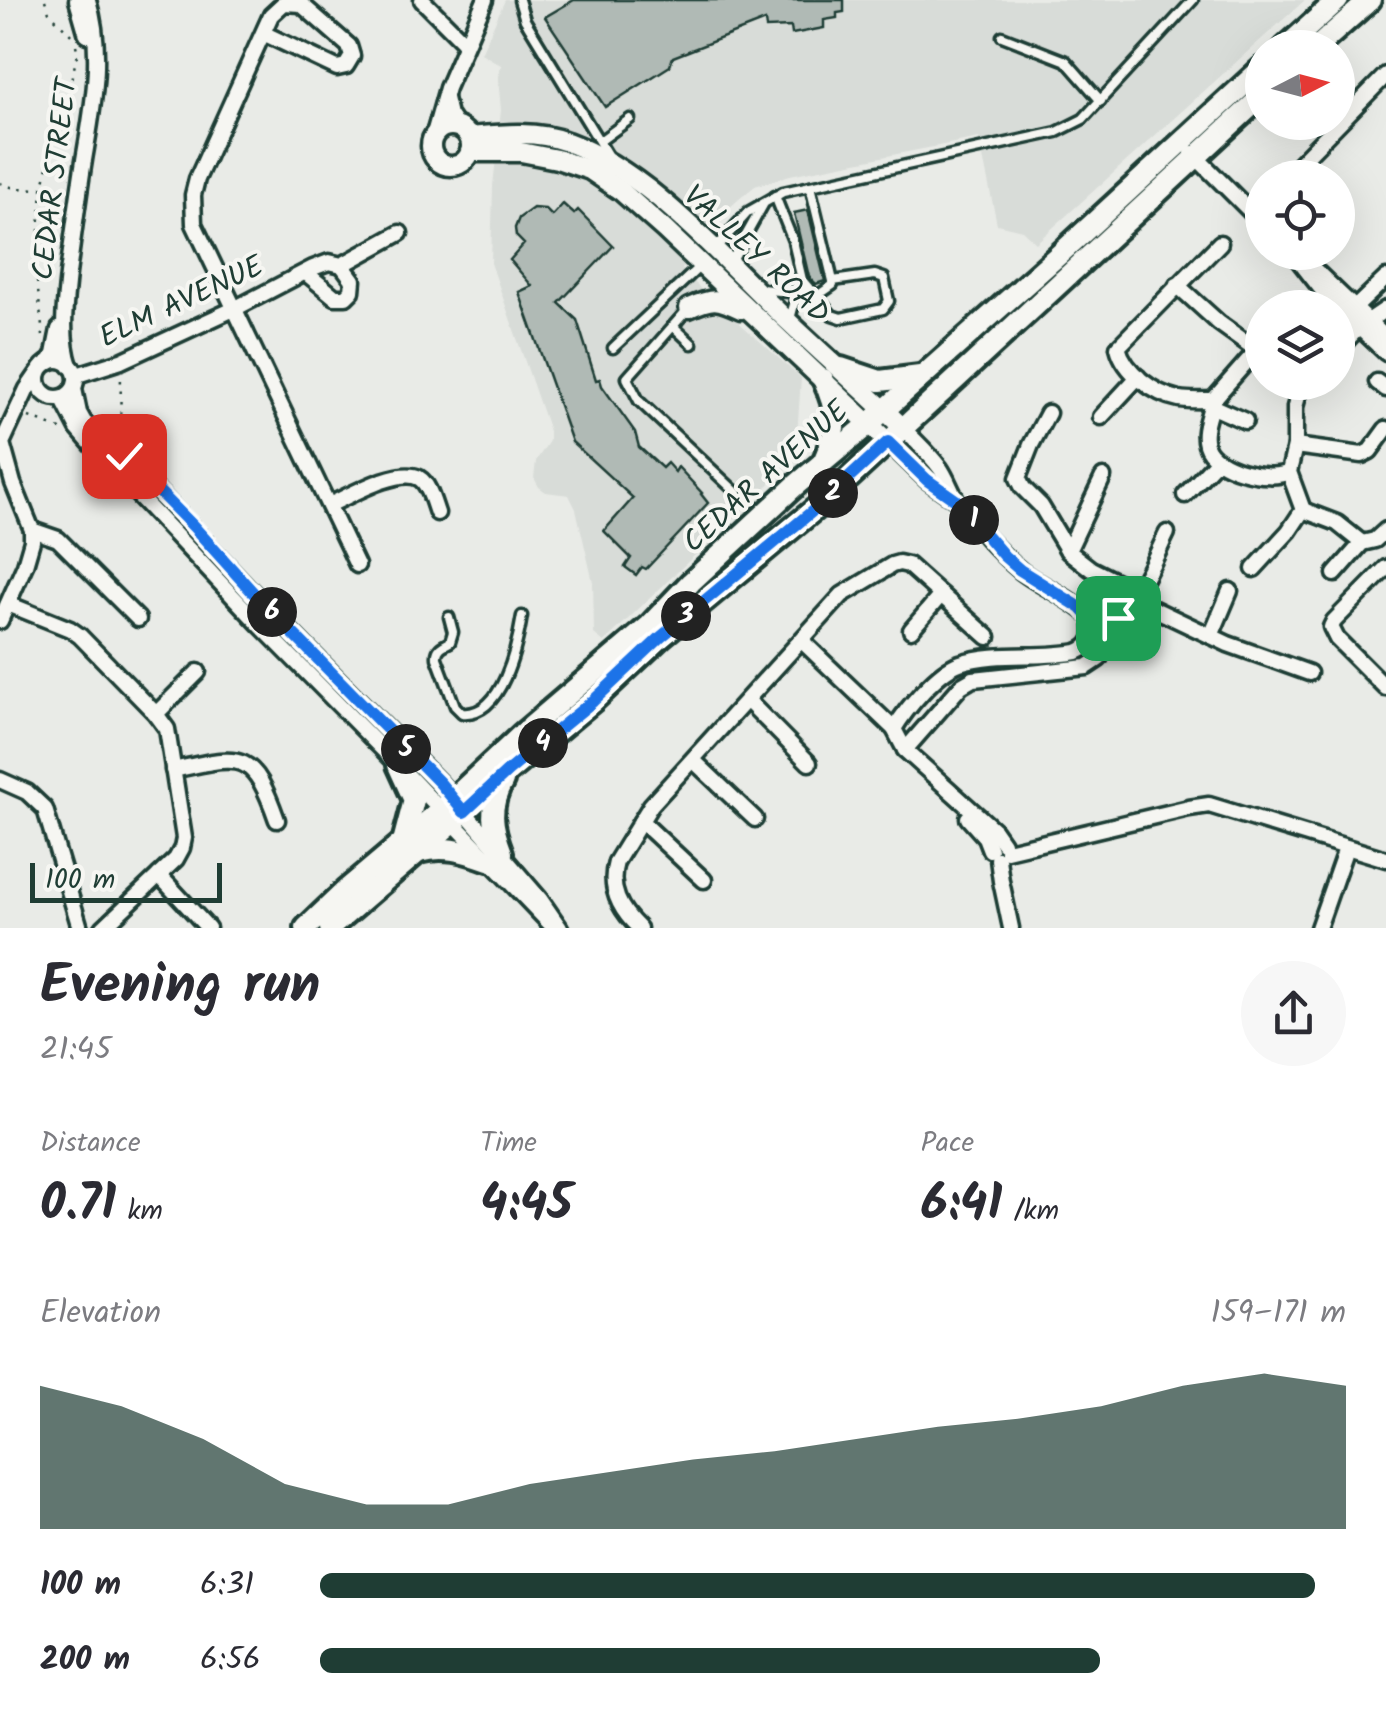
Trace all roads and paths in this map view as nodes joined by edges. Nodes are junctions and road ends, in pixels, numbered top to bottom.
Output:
1 (44, 0) edge
2 (77, 0) edge
3 (88, 0) edge
4 (422, 0) edge
5 (484, 0) edge
6 (518, 0) edge
7 (1193, 0) edge
8 (1338, 0) edge
9 (1370, 0) edge
10 (1304, 30) edge
11 (1336, 30) edge
12 (264, 33) junction
13 (1002, 36) dead end
14 (465, 43) junction
15 (1384, 82) edge
16 (1245, 83) edge
17 (444, 97) junction
18 (1100, 101) junction
19 (1245, 112) edge
20 (630, 119) dead end
21 (434, 134) junction
22 (465, 139) junction
23 (600, 141) junction
24 (1181, 141) junction
25 (1197, 158) junction
26 (1304, 160) edge
27 (81, 162) junction
28 (610, 172) junction
29 (0, 182) edge
30 (810, 186) junction
31 (42, 189) junction
32 (775, 196) junction
33 (763, 205) junction
34 (1245, 206) edge
35 (400, 233) dead end
36 (1220, 243) dead end
37 (715, 250) junction
38 (730, 264) junction
39 (342, 265) junction
40 (701, 265) junction
41 (1306, 270) edge
42 (1313, 270) edge
43 (306, 272) junction
44 (716, 278) junction
45 (1386, 278) edge
46 (833, 280) junction
47 (1178, 286) junction
48 (754, 288) junction
49 (802, 288) junction
50 (1322, 290) edge
51 (1337, 290) edge
52 (817, 296) junction
53 (1369, 296) junction
54 (1355, 300) edge
55 (236, 308) junction
56 (689, 308) junction
57 (1355, 308) edge
58 (1386, 309) edge
59 (751, 313) junction
60 (1355, 320) edge
61 (790, 324) junction
62 (1363, 324) junction
63 (673, 326) junction
64 (1355, 332) edge
65 (1386, 338) edge
66 (1245, 341) edge
67 (692, 344) dead end
68 (1355, 346) edge
69 (613, 348) dead end
70 (1386, 352) edge
71 (121, 361) junction
72 (44, 366) junction
73 (1245, 368) edge
74 (832, 374) junction
75 (920, 376) junction
76 (1138, 377) junction
77 (71, 382) junction
78 (42, 392) junction
79 (1297, 400) edge
80 (1212, 403) junction
81 (19, 409) junction
82 (1048, 413) dead end
83 (877, 417) junction
84 (1101, 417) dead end
85 (1245, 421) dead end
86 (1386, 430) edge
87 (68, 432) dead end
88 (895, 435) junction
89 (1, 443) edge
90 (112, 446) junction
91 (1296, 446) junction
92 (1217, 461) junction
93 (822, 464) junction
94 (1290, 472) junction
95 (1103, 478) dead end
96 (737, 493) dead end
97 (1185, 496) dead end
98 (330, 505) junction
99 (1304, 510) junction
100 (180, 513) junction
101 (437, 513) dead end
102 (167, 526) junction
103 (32, 530) junction
104 (1386, 530) edge
105 (1167, 534) dead end
106 (1362, 543) junction
107 (1068, 551) junction
108 (357, 565) dead end
109 (1386, 568) edge
110 (1254, 569) dead end
111 (1335, 574) dead end
112 (1230, 591) dead end
113 (1134, 595) junction
114 (941, 596) junction
115 (8, 604) junction
116 (522, 616) dead end
117 (449, 617) dead end
118 (138, 619) dead end
119 (0, 621) edge
120 (1096, 628) junction
121 (911, 630) dead end
122 (1211, 636) junction
123 (988, 637) dead end
124 (802, 641) junction
125 (994, 658) junction
126 (198, 672) dead end
127 (1310, 673) dead end
128 (995, 677) junction
129 (1386, 688) edge
130 (748, 701) junction
131 (156, 714) junction
132 (894, 729) junction
133 (904, 750) junction
134 (693, 760) junction
135 (809, 762) dead end
136 (398, 765) junction
137 (172, 770) junction
138 (508, 771) junction
139 (0, 780) edge
140 (452, 811) junction
141 (755, 819) dead end
142 (276, 820) dead end
143 (641, 822) junction
144 (410, 848) junction
145 (1346, 848) junction
146 (1000, 851) junction
147 (495, 856) junction
148 (1386, 859) edge
149 (160, 875) junction
150 (704, 880) dead end
151 (108, 927) edge
152 (80, 928) edge
153 (208, 928) edge
154 (306, 928) edge
155 (330, 928) edge
156 (557, 928) edge
157 (640, 928) edge
158 (1011, 928) edge
159 (1318, 928) edge

1 - 31 path
2 - 27 street, CEDAR STREET
3 - 27 street, CEDAR STREET
4 - 14 street
5 - 14 street
6 - 23 lane
7 - 18 lane
8 - 10 main road
9 - 11 main road
12 - 12 street
12 - 55 street
13 - 18 lane
14 - 17 street
15 - 26 street
16 - 24 main road, CEDAR AVENUE
17 - 21 street
17 - 22 street
18 - 30 lane
19 - 25 main road, CEDAR AVENUE
20 - 23 lane
21 - 22 street
21 - 22 street
22 - 28 street, VALLEY ROAD
23 - 28 lane
24 - 25 street
24 - 75 main road, CEDAR AVENUE
25 - 34 street
25 - 88 main road, CEDAR AVENUE
27 - 72 street, CEDAR STREET
27 - 77 street, CEDAR STREET
28 - 37 street, VALLEY ROAD
28 - 40 street, VALLEY ROAD
29 - 31 path
30 - 32 lane
30 - 46 lane
31 - 72 path
32 - 33 lane
32 - 49 lane
33 - 37 lane
33 - 38 lane
35 - 39 street, ELM AVENUE
36 - 47 street
37 - 38 street, VALLEY ROAD
37 - 40 lane
38 - 44 lane
38 - 48 street, VALLEY ROAD
39 - 43 street, ELM AVENUE
39 - 43 street, ELM AVENUE
40 - 44 street, VALLEY ROAD
40 - 69 lane
41 - 50 street
42 - 51 street
43 - 55 street, ELM AVENUE
44 - 56 lane
44 - 59 street, VALLEY ROAD
45 - 53 street
46 - 52 lane
46 - 52 lane
47 - 66 street
47 - 76 street
48 - 49 lane
48 - 61 street, VALLEY ROAD
49 - 52 lane
49 - 61 lane
53 - 54 street
53 - 57 street
55 - 71 street, ELM AVENUE
55 - 98 street
56 - 59 street
56 - 63 lane
58 - 62 street
59 - 74 street, VALLEY ROAD
60 - 62 street
61 - 74 street, VALLEY ROAD
62 - 64 street
62 - 65 street
62 - 70 street
63 - 67 lane
63 - 96 lane
68 - 70 street
71 - 77 street, ELM AVENUE
71 - 90 path
72 - 77 street
72 - 78 street, CEDAR STREET
72 - 81 street
73 - 80 street
74 - 75 main road
74 - 83 street, VALLEY ROAD
74 - 93 main road
75 - 83 main road, CEDAR AVENUE
76 - 80 street
76 - 84 street
77 - 78 street
77 - 90 street
77 - 102 street
78 - 81 street
79 - 91 street
80 - 85 street
80 - 92 street
81 - 87 path
81 - 89 street
82 - 107 street
83 - 88 street, VALLEY ROAD
83 - 93 main road, CEDAR AVENUE
86 - 91 street
88 - 120 street, VALLEY ROAD
88 - 138 main road, CEDAR AVENUE
89 - 103 street
90 - 100 street
91 - 94 street
92 - 94 street
92 - 97 street
93 - 140 main road, CEDAR AVENUE
94 - 99 street
95 - 107 street
98 - 101 street
98 - 108 street
99 - 106 street
99 - 110 street
100 - 102 street
100 - 140 street
102 - 136 street
103 - 115 street
103 - 118 street
104 - 106 street
105 - 113 street
106 - 111 street
107 - 113 street
109 - 129 street
112 - 122 street
113 - 120 street
113 - 122 street
114 - 121 street
114 - 123 street
114 - 124 street
115 - 119 street
115 - 131 street
116 - 117 lane
120 - 125 street
120 - 128 street
122 - 127 street
124 - 130 street
124 - 132 street
125 - 128 street
125 - 132 street
126 - 131 street
128 - 133 street
130 - 134 street
130 - 135 street
131 - 137 street
132 - 133 street
133 - 146 street
134 - 141 street
134 - 143 street
136 - 140 street
136 - 144 main road
137 - 142 street
137 - 149 street
138 - 140 main road, CEDAR AVENUE
138 - 147 main road
139 - 152 street
140 - 144 main road, CEDAR AVENUE
140 - 147 street
143 - 150 street
143 - 157 street
144 - 147 main road
144 - 154 main road, CEDAR AVENUE
144 - 155 main road, CEDAR AVENUE
145 - 146 street
145 - 148 street
145 - 159 street
146 - 158 street
147 - 156 street
149 - 151 street
149 - 153 street

